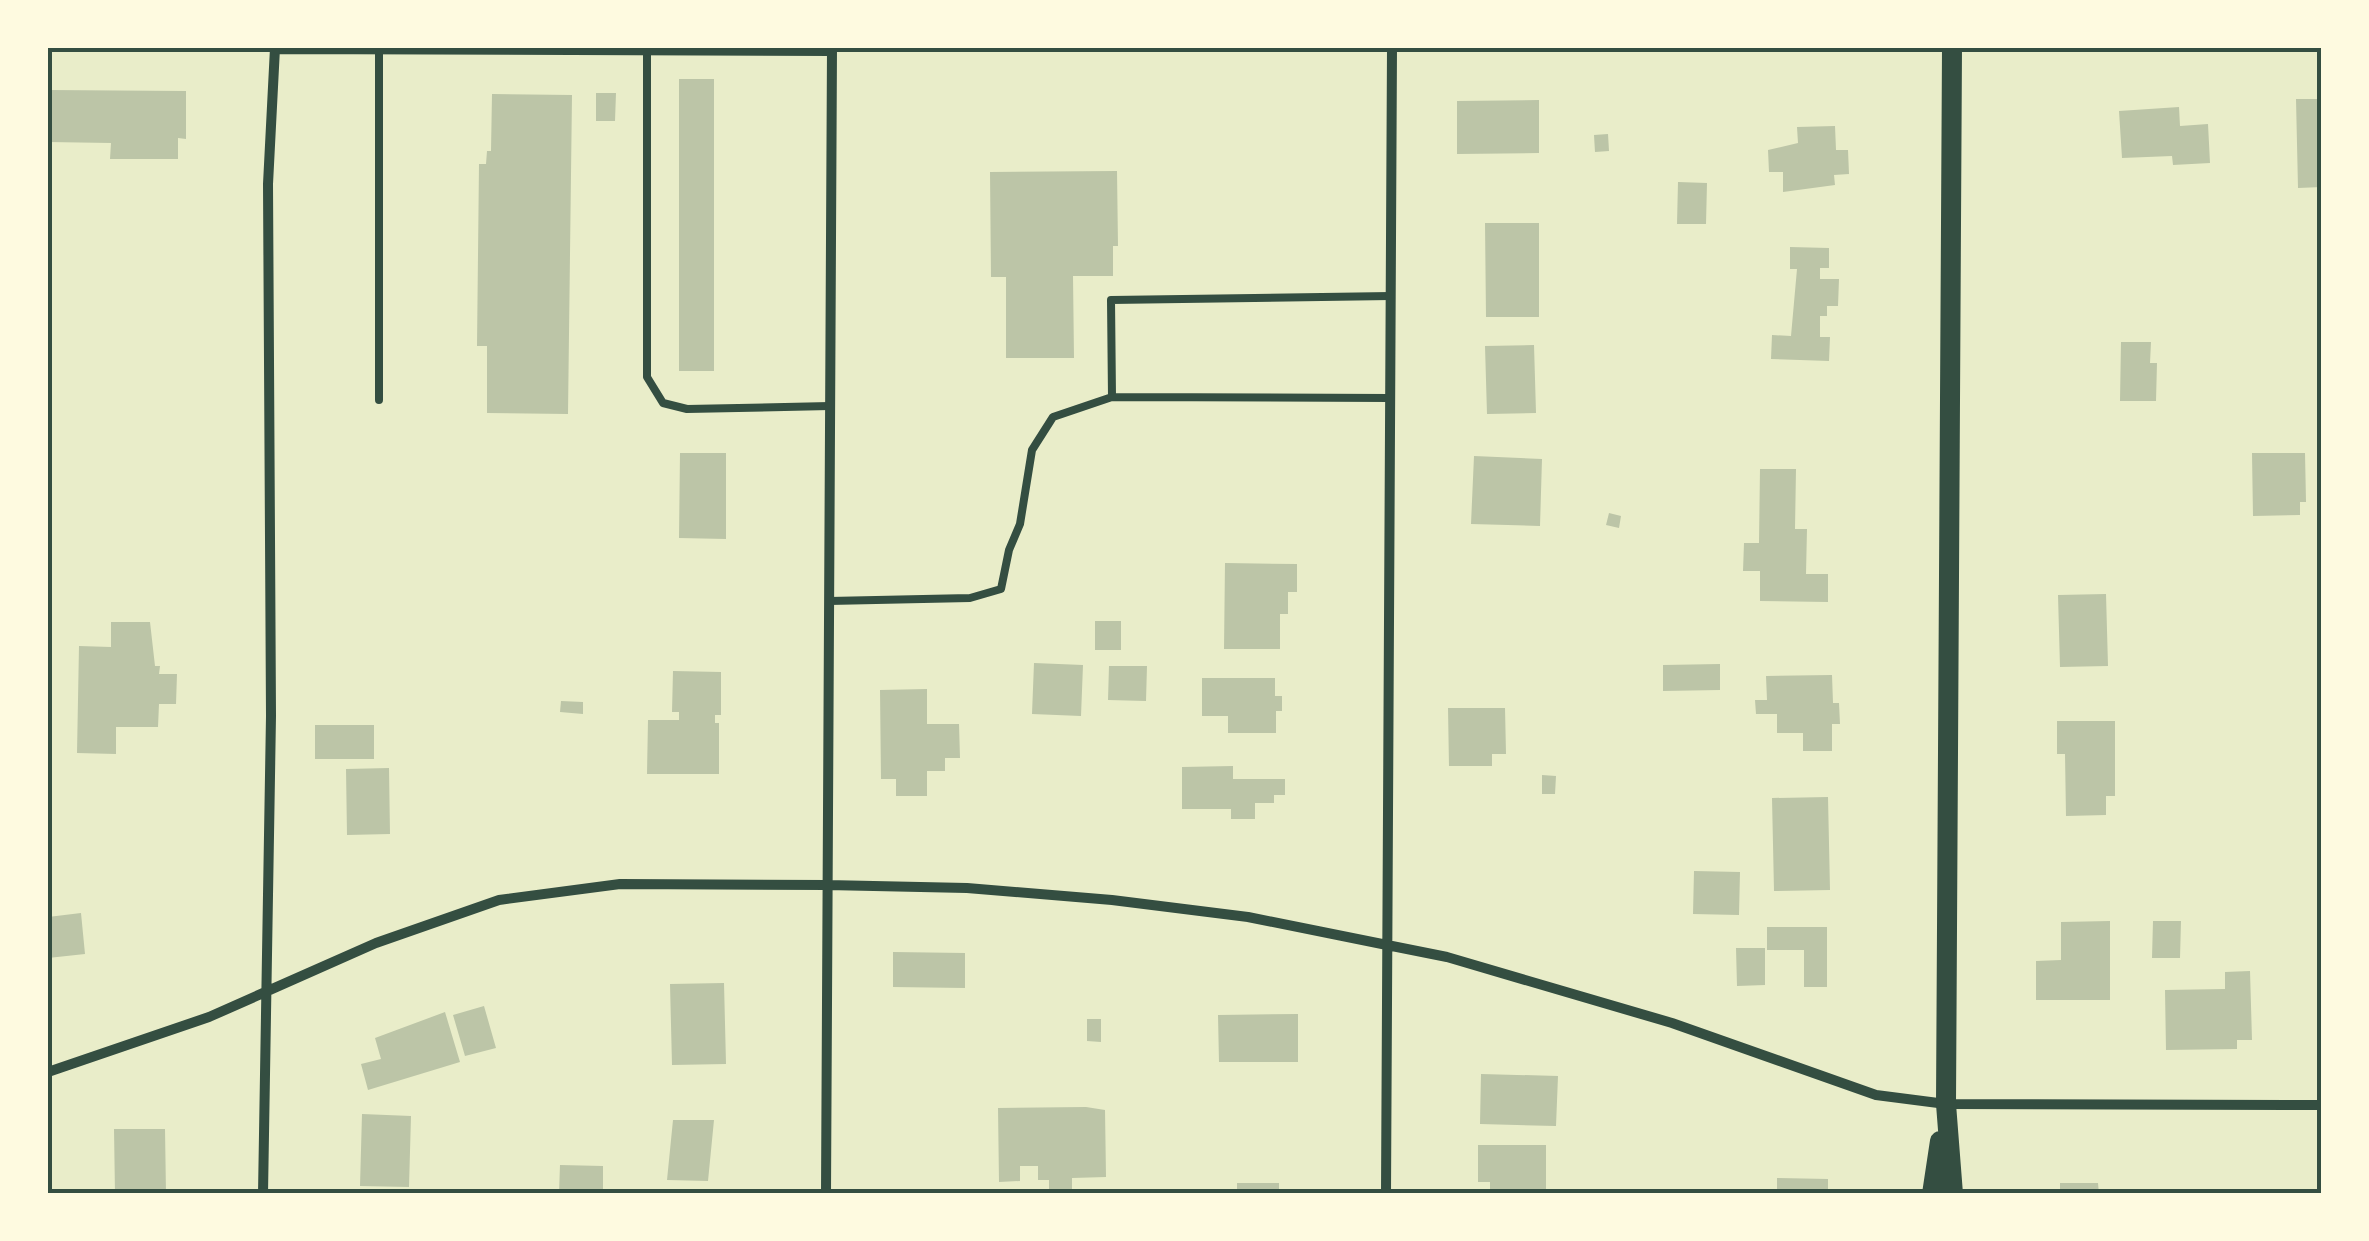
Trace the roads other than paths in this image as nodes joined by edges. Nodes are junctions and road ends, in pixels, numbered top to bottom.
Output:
1 (275, 48) edge
2 (1392, 48) edge
3 (1952, 48) edge
4 (832, 49) edge
5 (380, 50) edge
6 (647, 50) junction
7 (1391, 296) junction
8 (1112, 397) junction
9 (1390, 398) junction
10 (380, 400) dead end
11 (830, 406) junction
12 (829, 601) junction
13 (827, 885) junction
14 (1387, 944) junction
15 (264, 993) junction
16 (48, 1072) edge
17 (1946, 1104) junction
18 (2322, 1105) edge
19 (263, 1194) edge
20 (826, 1194) edge
21 (1386, 1194) edge
22 (1932, 1194) edge
23 (1953, 1194) edge

1 - 5 street
1 - 15 street
2 - 7 street
3 - 17 main road
4 - 6 street
4 - 11 street
5 - 6 street
5 - 10 lane
6 - 11 lane
7 - 8 lane
7 - 9 street
8 - 9 lane
8 - 12 lane
9 - 14 street
11 - 12 street
12 - 13 street
13 - 14 street
13 - 15 street
13 - 20 street
14 - 17 street
14 - 21 street
15 - 16 street
15 - 19 street
17 - 18 street
17 - 22 main road
17 - 23 main road

